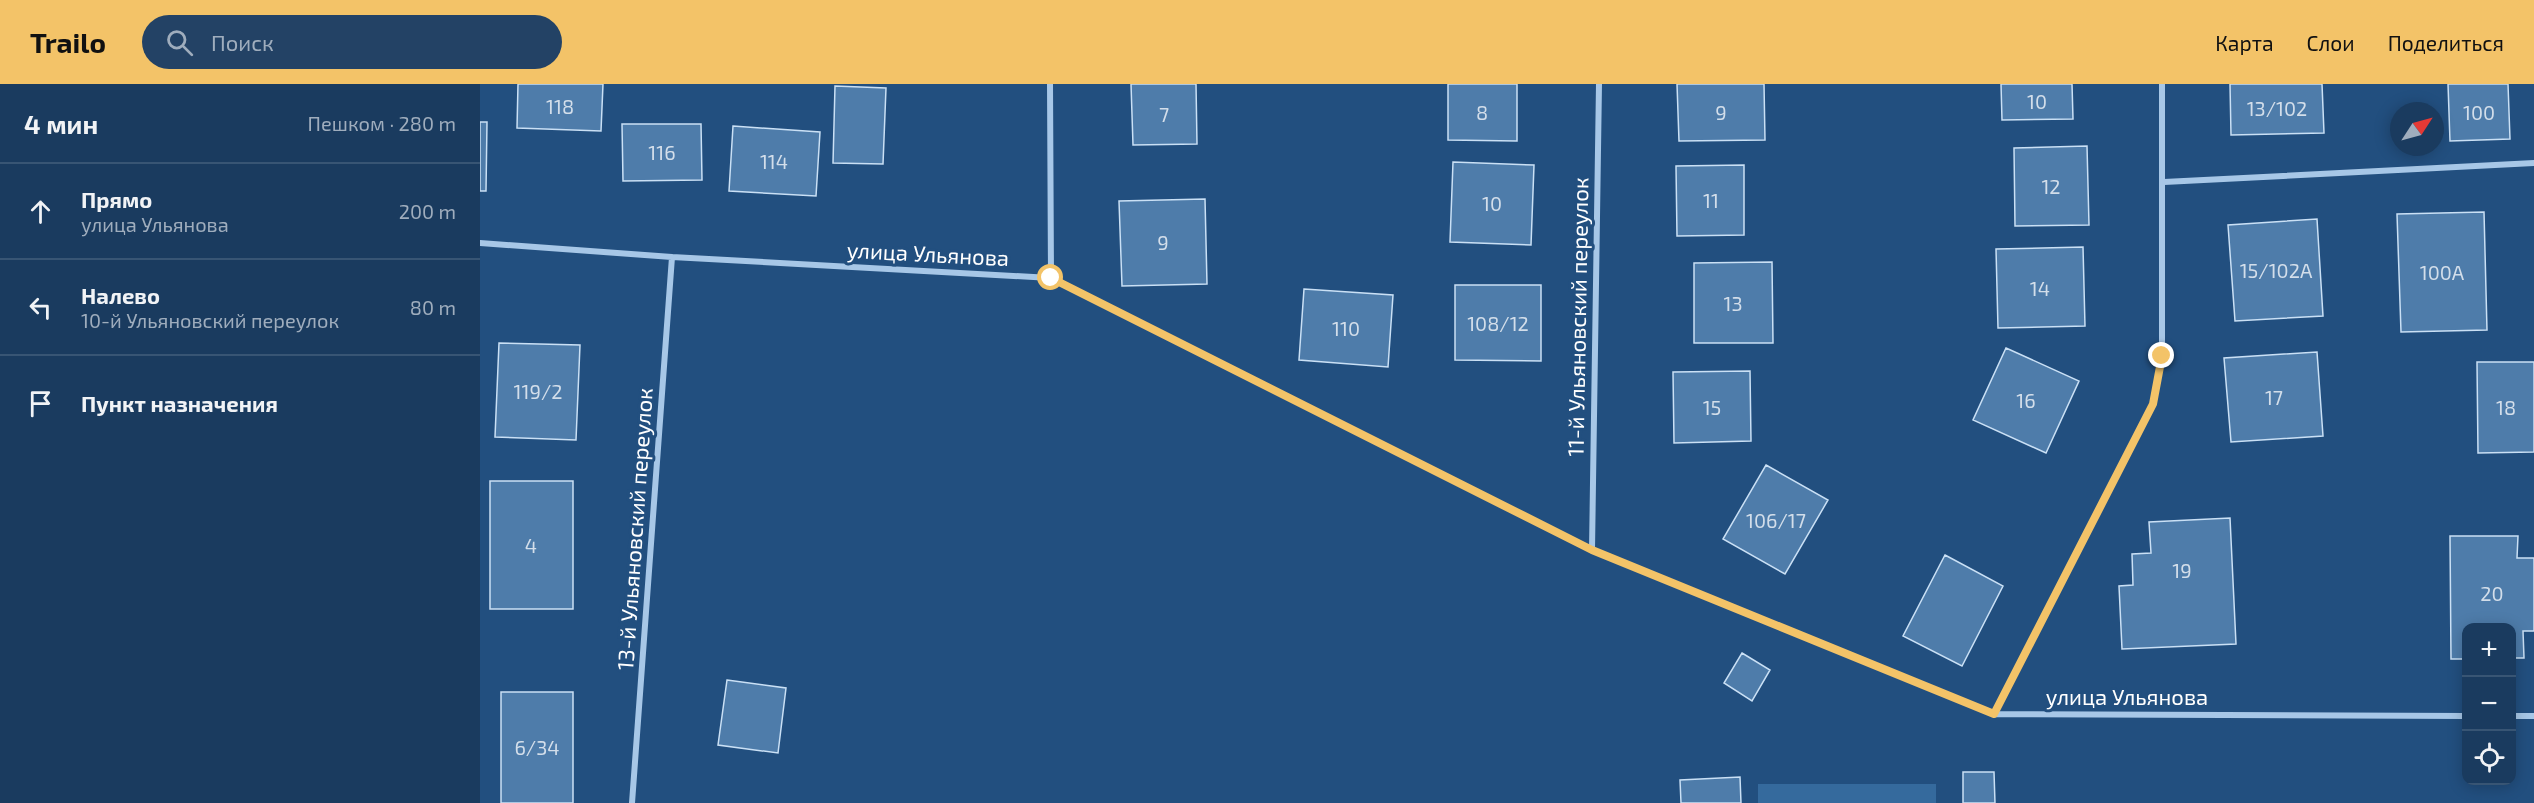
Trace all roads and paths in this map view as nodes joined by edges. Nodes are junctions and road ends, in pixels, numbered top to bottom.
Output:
1 (1050, 84) edge
2 (1599, 84) edge
3 (2162, 84) edge
4 (2534, 164) edge
5 (2164, 182) junction
6 (480, 243) edge
7 (672, 257) junction
8 (1051, 278) junction
9 (1592, 550) junction
10 (1994, 714) junction
11 (2462, 716) edge
12 (2516, 716) edge
13 (2534, 716) edge
14 (632, 803) edge

1 - 8 street
2 - 9 street, 11-й Ульяновский переулок
3 - 5 street
4 - 5 street
5 - 10 street
6 - 7 street, улица Ульянова
7 - 8 street, улица Ульянова
7 - 14 street, 13-й Ульяновский переулок
8 - 9 street, улица Ульянова
9 - 10 street, улица Ульянова
10 - 11 street, улица Ульянова
12 - 13 street

